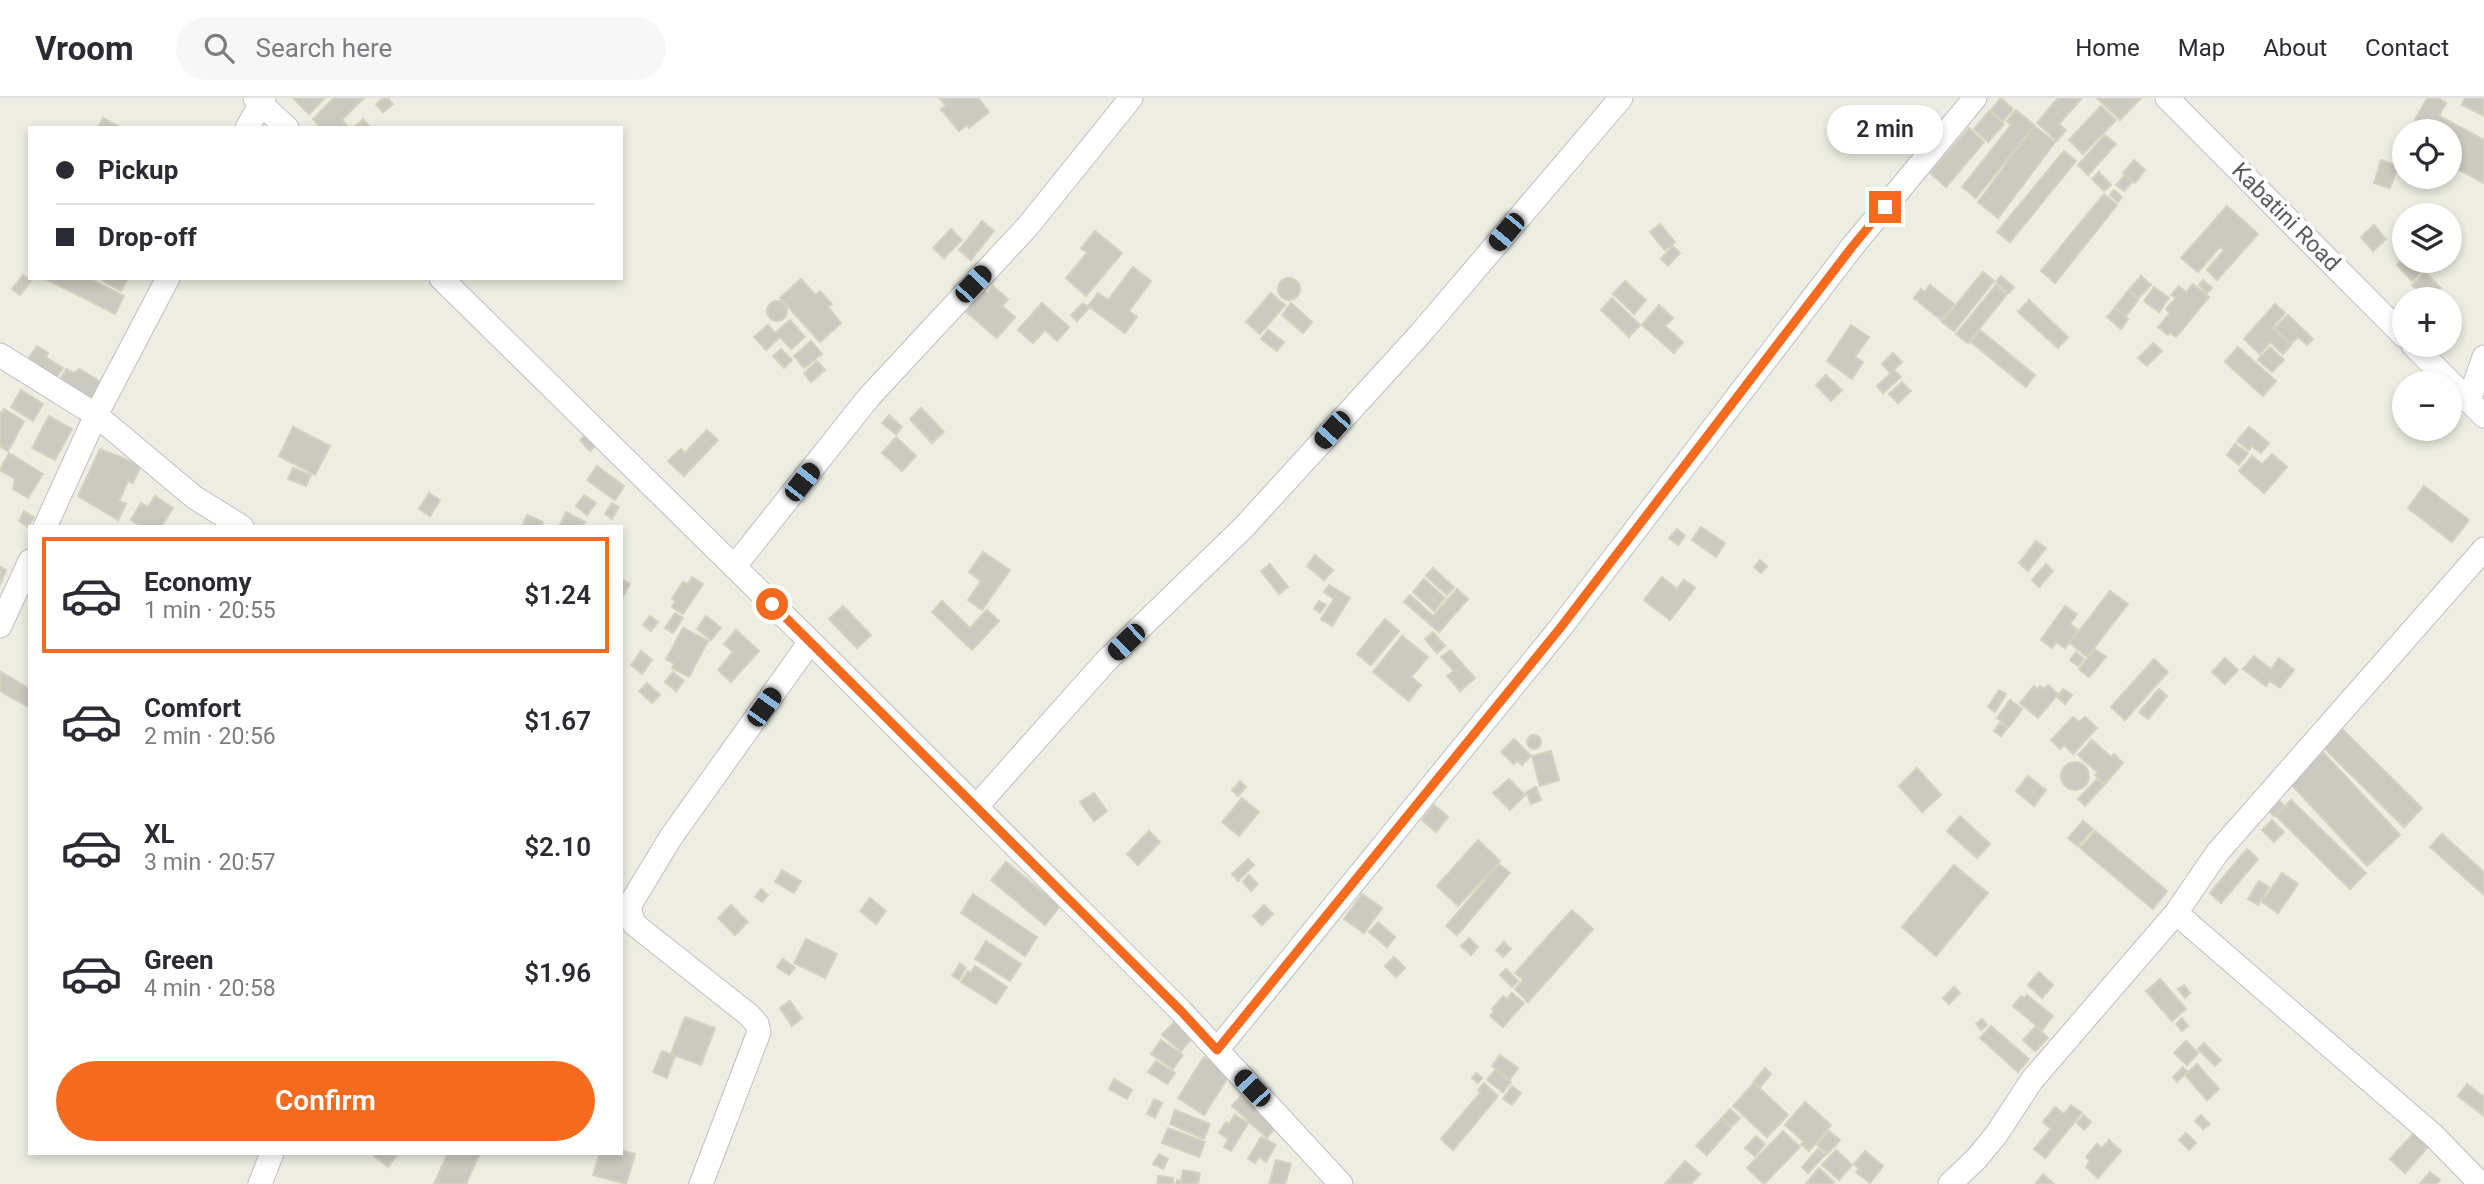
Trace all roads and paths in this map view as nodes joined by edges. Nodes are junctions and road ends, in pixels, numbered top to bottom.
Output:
1 (1131, 98) edge
2 (1621, 98) edge
3 (1975, 98) edge
4 (2167, 98) edge
5 (259, 99) edge
6 (248, 126) edge
7 (285, 126) edge
8 (166, 280) edge
9 (443, 280) edge
10 (2392, 324) edge
11 (0, 355) edge
12 (2484, 356) edge
13 (2425, 357) edge
14 (2476, 408) edge
15 (96, 415) junction
16 (46, 525) edge
17 (239, 525) edge
18 (2484, 549) edge
19 (28, 565) edge
20 (734, 567) junction
21 (0, 626) edge
22 (810, 642) junction
23 (976, 807) junction
24 (2176, 913) junction
25 (1217, 1050) junction
26 (271, 1155) edge
27 (261, 1184) edge
28 (701, 1184) edge
29 (1341, 1184) edge
30 (1950, 1184) edge
31 (2482, 1184) edge

1 - 20 street
2 - 23 street
3 - 25 street
4 - 10 street, Kabatini Road
5 - 6 street
5 - 7 street
8 - 15 street
9 - 20 street
11 - 15 street
12 - 14 street
13 - 14 street
15 - 16 street
15 - 17 street
18 - 24 street
19 - 21 street
20 - 22 street
22 - 23 street
22 - 28 street
23 - 25 street
24 - 30 street
24 - 31 street
25 - 29 street
26 - 27 street

